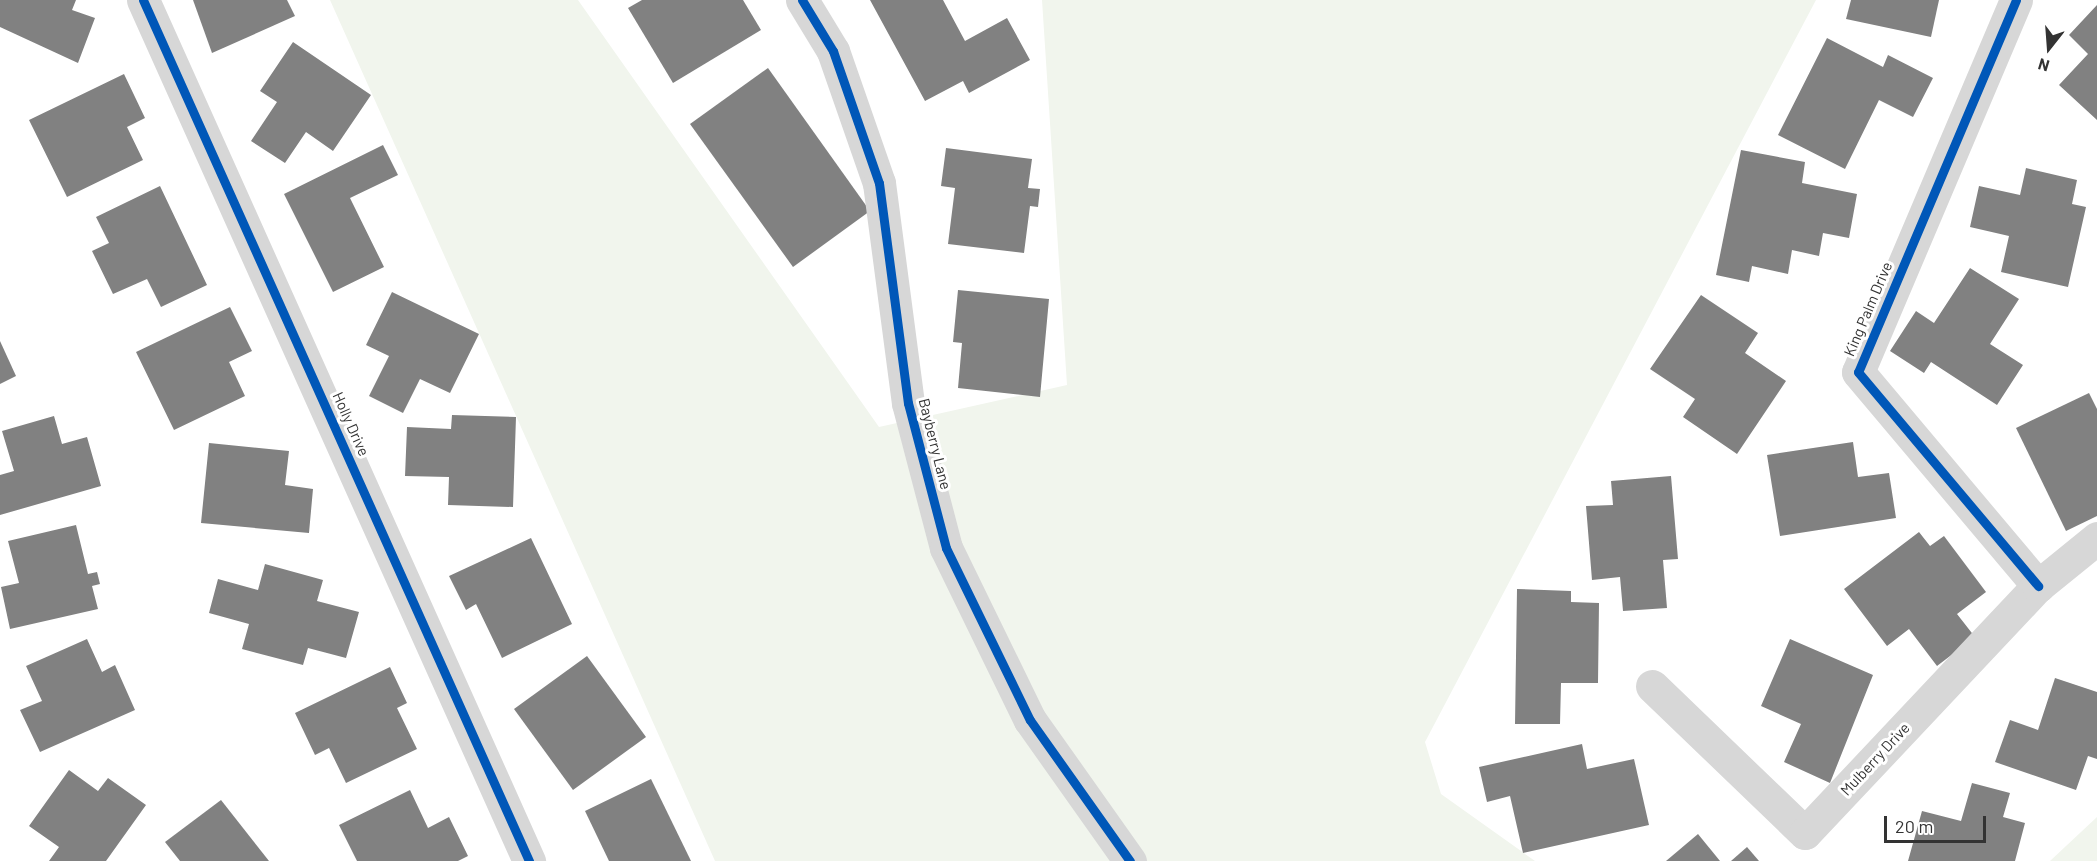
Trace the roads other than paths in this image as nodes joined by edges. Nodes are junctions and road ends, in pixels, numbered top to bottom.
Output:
1 (143, 0) edge
2 (802, 0) edge
3 (2016, 0) edge
4 (2097, 538) edge
5 (2038, 586) junction
6 (1652, 686) dead end
7 (529, 861) edge
8 (1130, 861) edge

1 - 7 street, Holly Drive
2 - 8 street, Bayberry Lane
3 - 5 street, King Palm Drive
4 - 5 street, Mulberry Drive
5 - 6 street, Mulberry Drive

